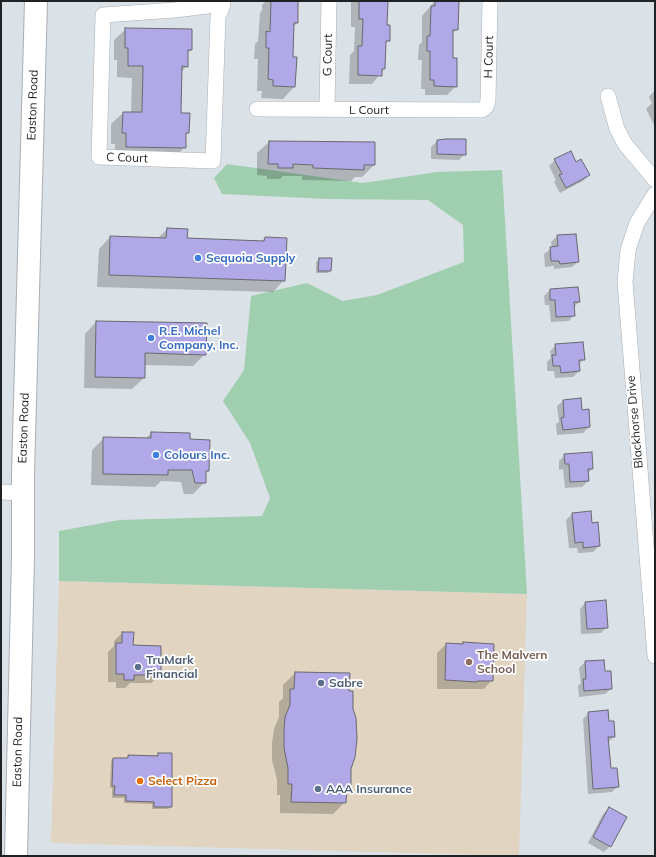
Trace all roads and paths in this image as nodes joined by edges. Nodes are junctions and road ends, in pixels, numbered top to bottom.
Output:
1 (36, 1) edge
2 (329, 1) edge
3 (490, 1) edge
4 (223, 3) edge
5 (608, 96) dead end
6 (257, 109) dead end
7 (327, 109) junction
8 (482, 110) joint
9 (655, 180) edge
10 (655, 194) edge
11 (1, 492) edge
12 (23, 492) junction
13 (655, 656) edge
14 (16, 856) edge

1 - 12 highway, Easton Road
2 - 7 street, G Court
3 - 8 street, H Court
4 - 4 street, C Court
5 - 9 street
6 - 7 street, L Court
7 - 8 street, L Court
10 - 13 street, Blackhorse Drive
11 - 12 street
12 - 14 highway, Easton Road

